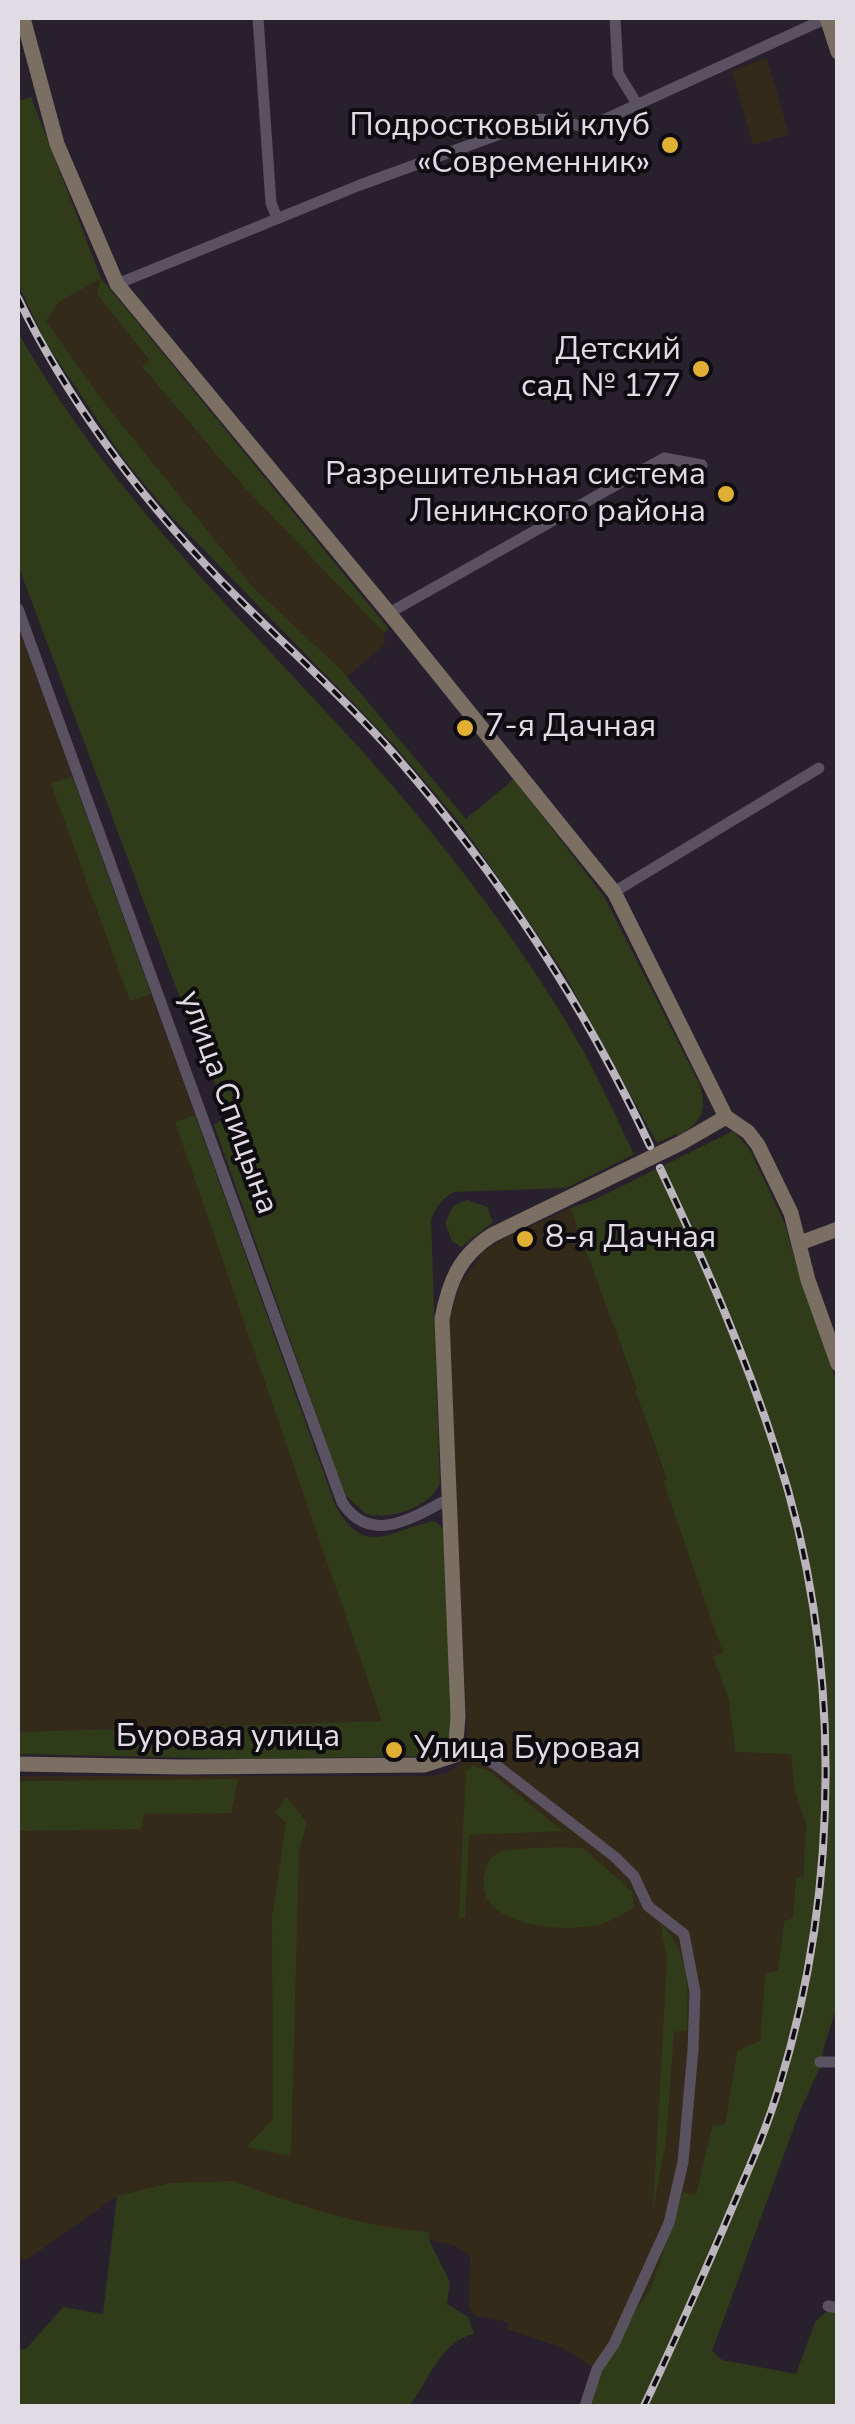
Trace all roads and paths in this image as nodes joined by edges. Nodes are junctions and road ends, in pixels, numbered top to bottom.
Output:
1 (23, 18) edge
2 (258, 18) edge
3 (615, 18) edge
4 (827, 18) edge
5 (838, 52) edge
6 (636, 104) junction
7 (277, 218) junction
8 (117, 284) junction
9 (702, 466) dead end
10 (18, 609) edge
11 (389, 613) junction
12 (819, 768) dead end
13 (614, 892) junction
14 (726, 1117) junction
15 (838, 1229) edge
16 (800, 1243) junction
17 (838, 1364) edge
18 (448, 1499) junction
19 (454, 1755) junction
20 (18, 1764) edge
21 (820, 2062) dead end
22 (838, 2062) edge
23 (585, 2406) edge

1 - 8 main road
2 - 7 street
3 - 6 street
4 - 5 main road
4 - 6 street
6 - 7 street
7 - 8 street
8 - 11 main road
9 - 11 street
10 - 18 street, улица Спицына
11 - 13 main road
12 - 13 street
13 - 14 main road
14 - 16 main road
14 - 18 main road
15 - 16 main road
16 - 17 main road
18 - 19 main road
19 - 20 main road, Буровая улица
19 - 23 street
21 - 22 street

